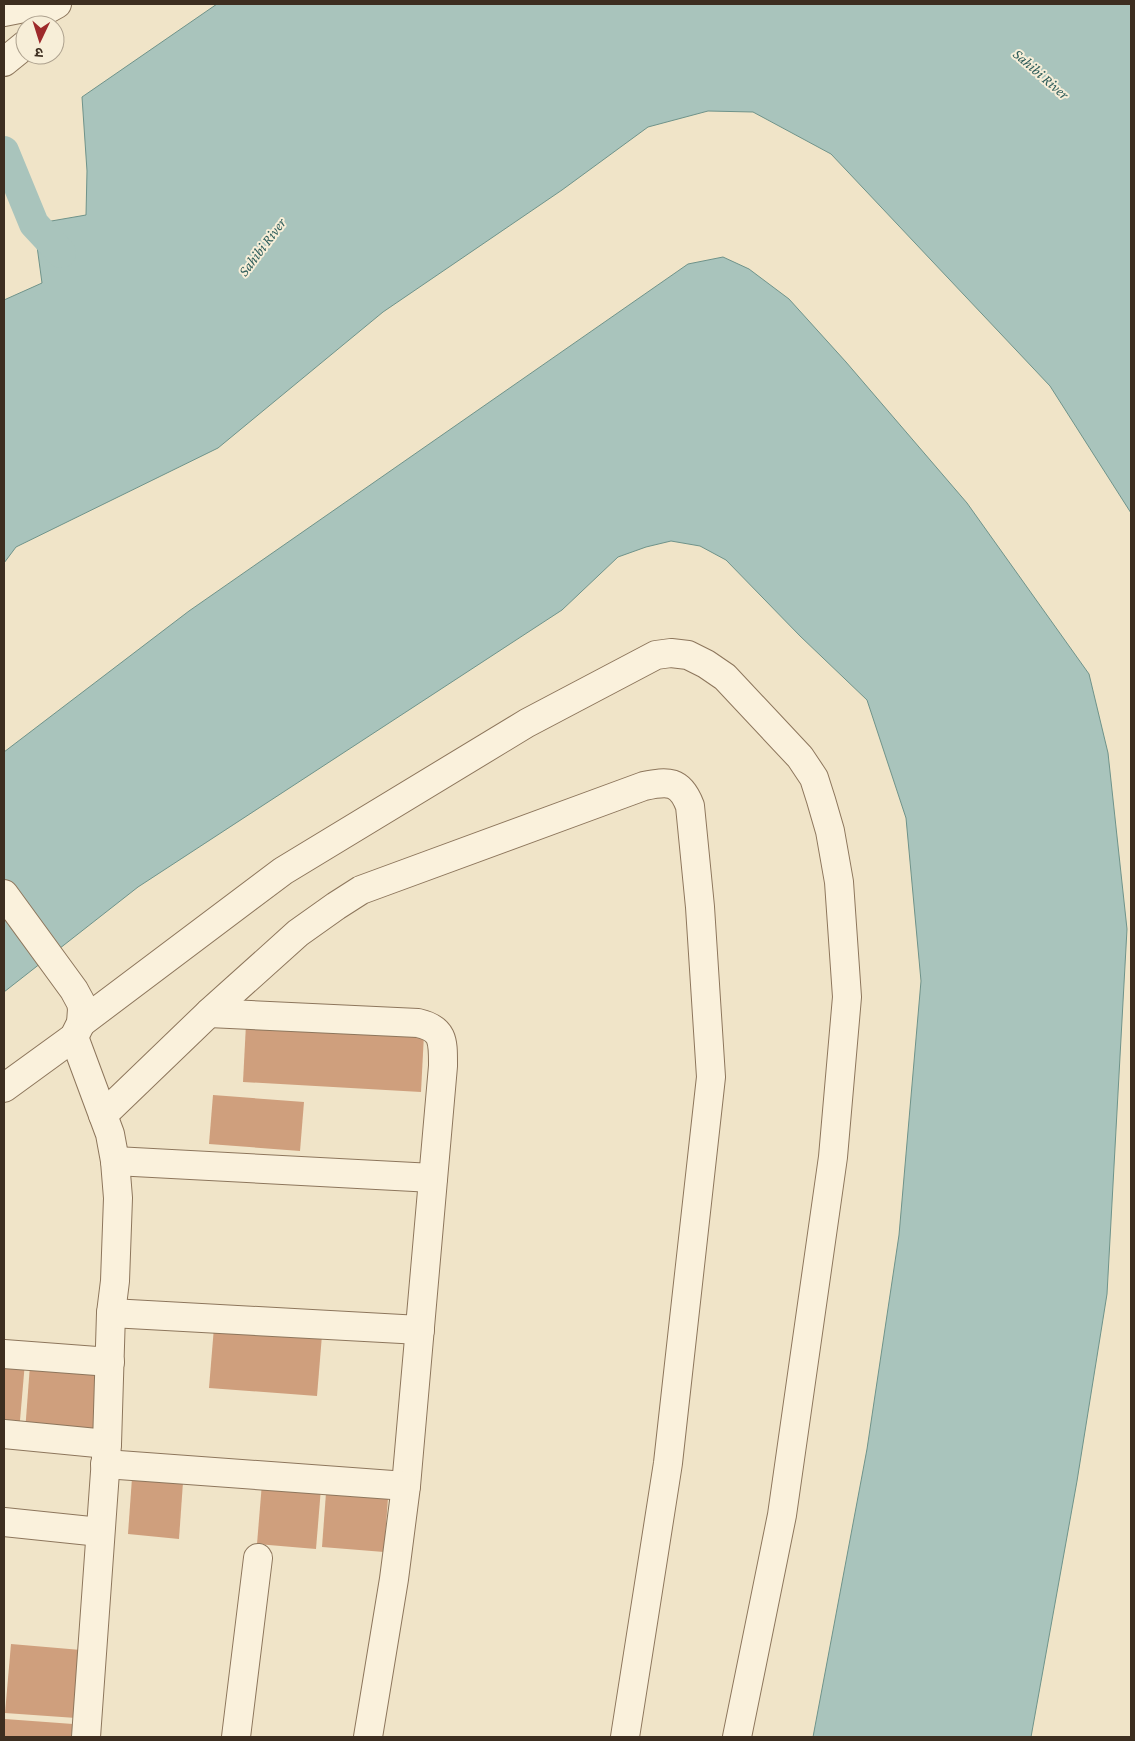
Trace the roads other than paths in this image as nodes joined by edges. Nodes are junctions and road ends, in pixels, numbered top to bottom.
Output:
1 (4, 12) edge
2 (48, 12) edge
3 (4, 894) edge
4 (209, 1013) junction
5 (77, 1030) junction
6 (4, 1088) edge
7 (103, 1115) junction
8 (115, 1161) junction
9 (433, 1178) junction
10 (111, 1313) junction
11 (420, 1330) junction
12 (4, 1354) edge
13 (110, 1362) junction
14 (4, 1434) edge
15 (106, 1454) junction
16 (406, 1486) junction
17 (4, 1522) edge
18 (100, 1532) junction
19 (258, 1558) dead end
20 (86, 1737) edge
21 (236, 1737) edge
22 (368, 1737) edge
23 (625, 1737) edge
24 (737, 1737) edge

1 - 2 street
3 - 5 street
4 - 7 street
4 - 9 street
4 - 23 street
5 - 6 street
5 - 7 street
5 - 24 street
7 - 8 street
8 - 9 street
8 - 10 street
9 - 11 street
10 - 11 street
10 - 13 street
11 - 16 street
12 - 13 street
13 - 15 street
14 - 15 street
15 - 16 street
15 - 18 street
16 - 22 street
17 - 18 street
18 - 20 street
19 - 21 street

